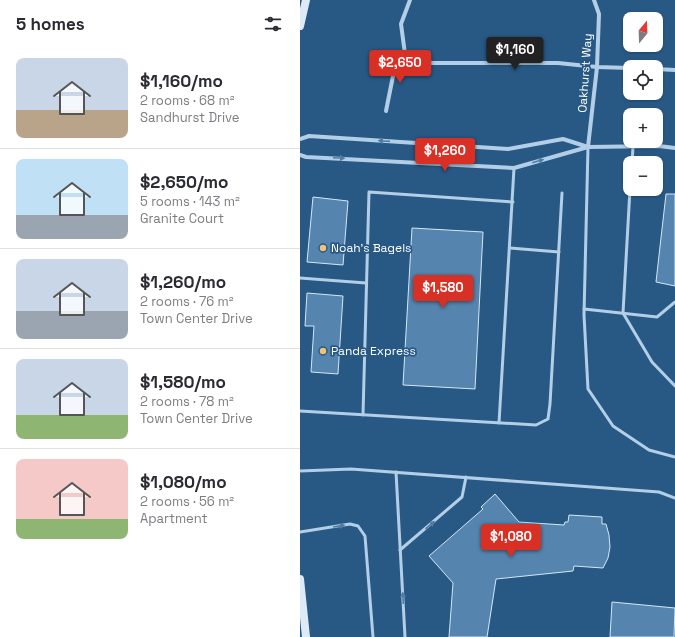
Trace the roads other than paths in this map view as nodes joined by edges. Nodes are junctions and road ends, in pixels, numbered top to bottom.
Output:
1 (306, 0) edge
2 (410, 0) edge
3 (594, 0) edge
4 (300, 26) edge
5 (405, 54) junction
6 (597, 67) junction
7 (623, 68) edge
8 (663, 70) edge
9 (675, 70) edge
10 (386, 110) dead end
11 (300, 139) edge
12 (663, 146) edge
13 (588, 147) junction
14 (623, 147) edge
15 (675, 148) edge
16 (300, 155) edge
17 (514, 168) junction
18 (562, 193) dead end
19 (630, 196) edge
20 (513, 202) junction
21 (510, 248) junction
22 (559, 252) junction
23 (300, 278) edge
24 (366, 283) junction
25 (675, 302) edge
26 (584, 309) junction
27 (623, 313) junction
28 (675, 386) edge
29 (300, 411) edge
30 (363, 415) junction
31 (499, 423) junction
32 (675, 457) edge
33 (300, 471) edge
34 (396, 472) junction
35 (466, 478) junction
36 (675, 498) edge
37 (300, 532) edge
38 (400, 550) junction
39 (300, 579) edge
40 (306, 637) edge
41 (373, 637) edge
42 (405, 637) edge

1 - 4 main road
2 - 5 street
3 - 6 street, Oakhurst Way
5 - 6 street
5 - 10 street
6 - 7 street
6 - 13 street, Oakhurst Way
8 - 9 street
13 -> 11 street
12 - 15 street
13 - 14 street
17 -> 13 street
13 - 26 lane
16 -> 17 street
17 - 20 lane
18 - 22 lane
19 - 27 lane
20 - 21 lane
20 - 24 lane
21 - 22 lane
21 - 31 lane
22 - 31 lane
23 - 24 lane
24 - 30 lane
25 - 27 lane
26 - 27 lane
26 - 32 lane
27 - 28 lane
29 - 30 lane
30 - 31 lane
33 - 34 lane
34 - 35 lane
34 - 38 lane
35 - 36 lane
38 -> 35 lane
37 -> 41 lane
42 -> 38 lane
39 - 40 main road

